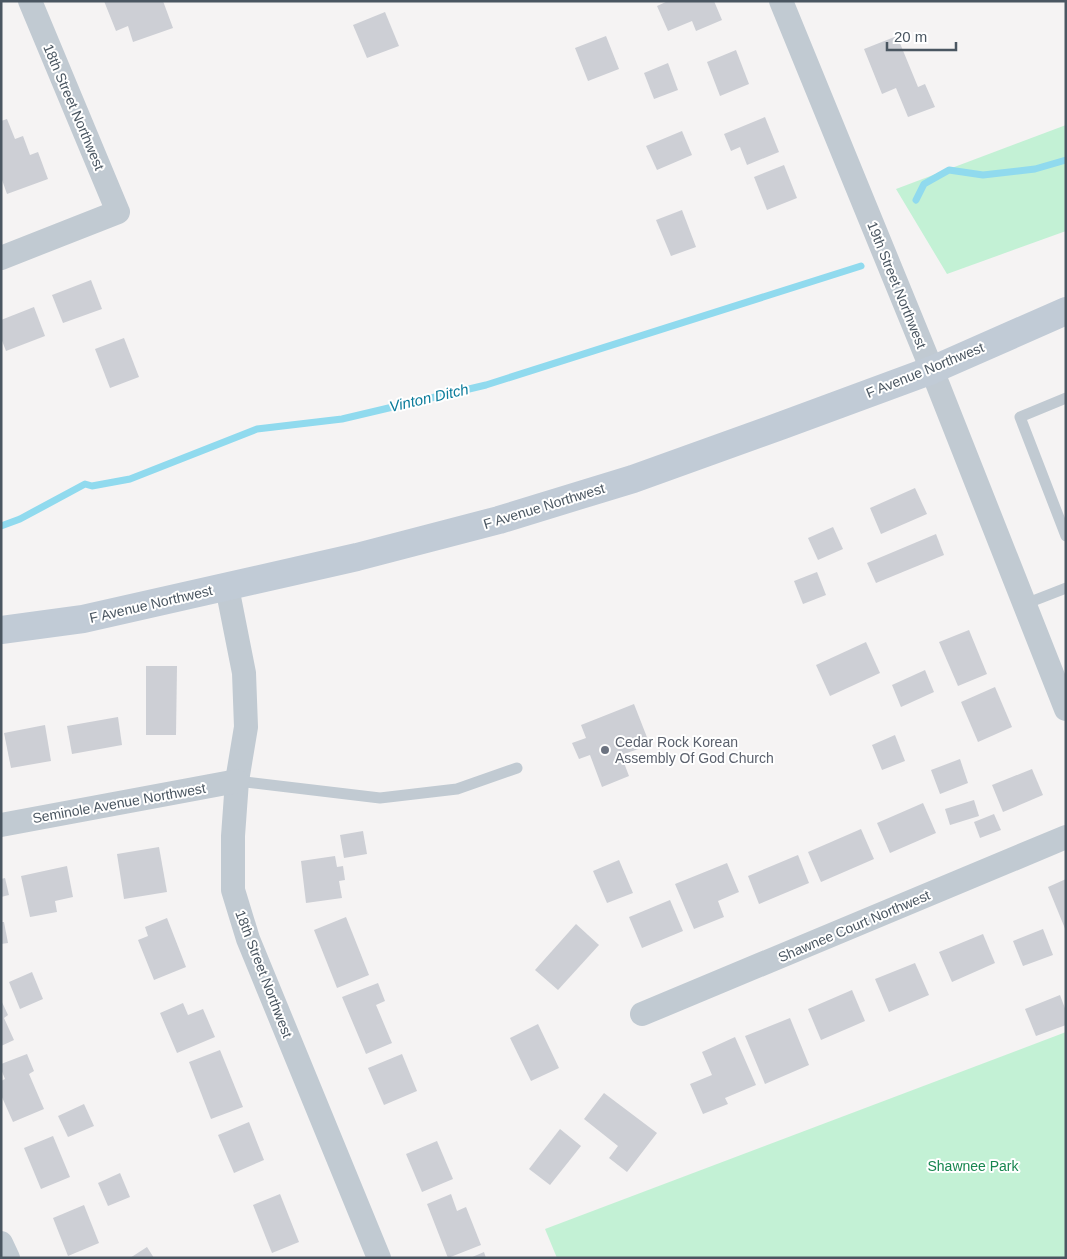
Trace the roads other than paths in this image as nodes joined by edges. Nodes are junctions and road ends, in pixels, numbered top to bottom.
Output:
1 (30, 1) edge
2 (781, 1) edge
3 (1, 258) edge
4 (1066, 311) edge
5 (932, 370) junction
6 (1066, 398) edge
7 (1066, 536) edge
8 (227, 586) junction
9 (1066, 588) edge
10 (1024, 604) junction
11 (1, 630) edge
12 (1066, 709) edge
13 (517, 768) dead end
14 (237, 782) junction
15 (1, 825) edge
16 (1066, 837) edge
17 (642, 1014) dead end
18 (1, 1243) edge
19 (8, 1258) edge
20 (379, 1258) edge

1 - 3 street, 18th Street Northwest
2 - 5 street, 19th Street Northwest
4 - 5 main road, F Avenue Northwest
5 - 8 main road, F Avenue Northwest
5 - 10 street, 19th Street Northwest
6 - 7 lane
8 - 11 main road, F Avenue Northwest
8 - 14 street, 18th Street Northwest
9 - 10 lane
10 - 12 street, 19th Street Northwest
13 - 14 lane
14 - 15 street, Seminole Avenue Northwest
14 - 20 street, 18th Street Northwest
16 - 17 street, Shawnee Court Northwest
18 - 19 street

